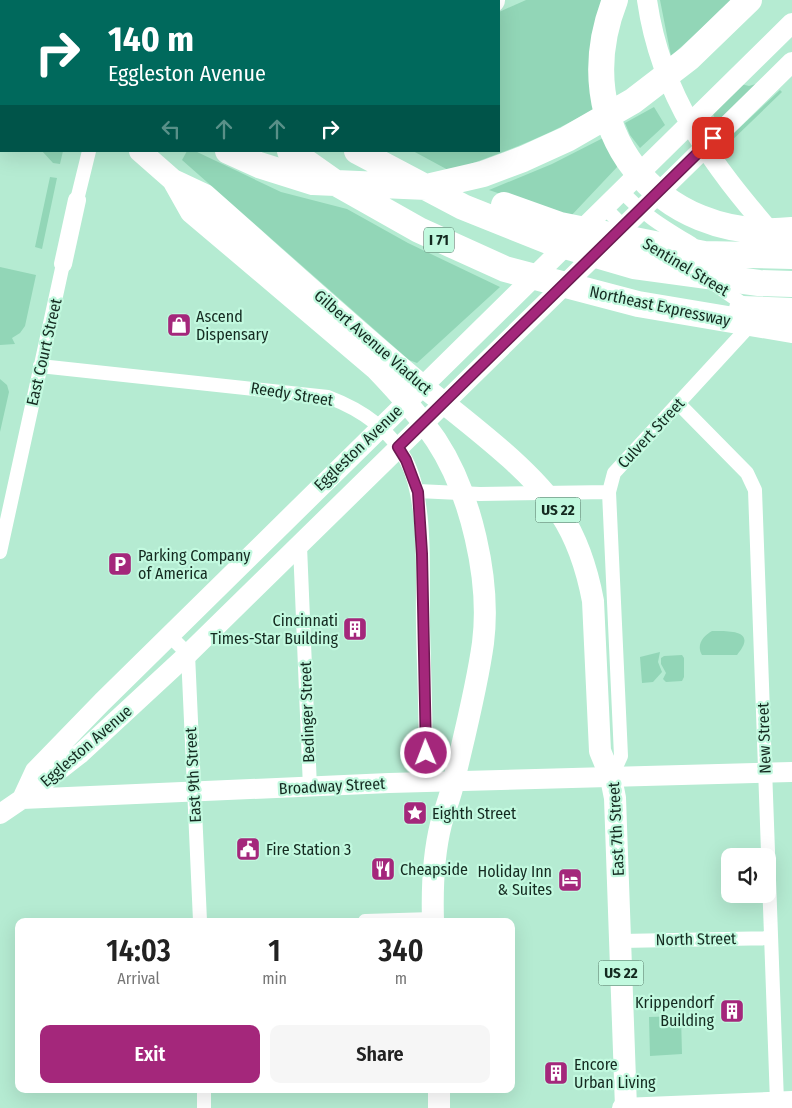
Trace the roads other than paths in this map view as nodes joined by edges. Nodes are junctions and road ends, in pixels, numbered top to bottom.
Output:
1 (615, 0) edge
2 (647, 0) edge
3 (749, 0) edge
4 (792, 23) edge
5 (792, 62) edge
6 (89, 152) edge
7 (141, 152) edge
8 (230, 152) edge
9 (291, 152) edge
10 (360, 152) edge
11 (394, 152) edge
12 (622, 190) junction
13 (77, 200) joint
14 (604, 207) junction
15 (639, 210) junction
16 (623, 226) junction
17 (792, 230) edge
18 (792, 256) edge
19 (63, 264) joint
20 (788, 295) edge
21 (691, 315) junction
22 (792, 315) edge
23 (759, 316) junction
24 (792, 330) edge
25 (792, 346) edge
26 (381, 361) junction
27 (40, 366) junction
28 (679, 404) junction
29 (379, 427) junction
30 (398, 447) junction
31 (418, 492) junction
32 (609, 492) junction
33 (300, 546) junction
34 (0, 552) edge
35 (170, 636) junction
36 (188, 654) junction
37 (792, 772) edge
38 (766, 773) junction
39 (611, 778) junction
40 (454, 781) junction
41 (425, 782) junction
42 (310, 788) junction
43 (195, 793) junction
44 (22, 799) junction
45 (0, 814) edge
46 (200, 918) edge
47 (433, 918) edge
48 (771, 938) junction
49 (621, 941) junction
50 (204, 1093) edge
51 (438, 1093) edge
52 (784, 1102) edge
53 (204, 1108) edge
54 (439, 1108) edge
55 (622, 1108) edge
56 (626, 1108) edge

1 - 17 highway
2 - 18 main road
3 - 8 highway
4 - 12 main road, Eggleston Avenue
5 - 15 main road, Eggleston Avenue
6 - 13 street, East Court Street
7 - 26 main road, Gilbert Avenue Viaduct / US 22
9 - 21 highway, Northeast Expressway / I 71
10 - 20 highway, I 71
11 - 18 highway
12 - 14 main road, Eggleston Avenue
12 - 15 street, Sentinel Street
13 - 19 street, East Court Street
14 - 16 street, Sentinel Street
14 - 29 main road, Eggleston Avenue
15 - 16 main road, Eggleston Avenue
15 - 20 street, Sentinel Street
16 - 23 street, Sentinel Street
16 - 30 main road, Eggleston Avenue
19 - 27 street, East Court Street
20 - 21 highway
20 - 22 street, Sentinel Street
20 - 23 street, Culvert Street
21 - 24 highway, Northeast Expressway / I 71
23 - 25 street, Sentinel Street
23 - 28 street, Culvert Street
26 - 39 main road, Gilbert Avenue Viaduct / US 22
26 - 40 main road, Gilbert Avenue Viaduct / US 22
27 - 29 street, Reedy Street
27 - 34 street, East Court Street
28 - 32 street, Culvert Street
28 - 38 street, New Street
29 - 30 street, Reedy Street
29 - 35 main road, Eggleston Avenue
30 - 31 street, Reedy Street
30 - 33 main road, Eggleston Avenue
31 - 32 street
31 - 41 street, Reedy Street
32 - 39 street, East 7th Street
33 - 36 main road, Eggleston Avenue
33 - 42 street, Bedinger Street
35 - 36 street
35 - 44 main road, Eggleston Avenue
36 - 43 street, East 9th Street
36 - 44 main road, Eggleston Avenue
37 - 38 main road, Broadway Street
38 - 39 main road, Broadway Street
38 - 48 street, New Street
39 - 40 main road, Broadway Street
39 - 49 main road, East 7th Street / US 22
40 - 41 main road, Broadway Street
40 - 47 main road, US 22
41 - 42 main road, Broadway Street
42 - 43 main road, Broadway Street
43 - 44 main road, Broadway Street
43 - 46 street, East 9th Street
44 - 45 main road, Eggleston Avenue
48 - 49 street, North Street
48 - 52 street, New Street
49 - 56 main road, East 7th Street / US 22
50 - 53 street
51 - 54 main road
52 - 56 main road
55 - 56 main road

